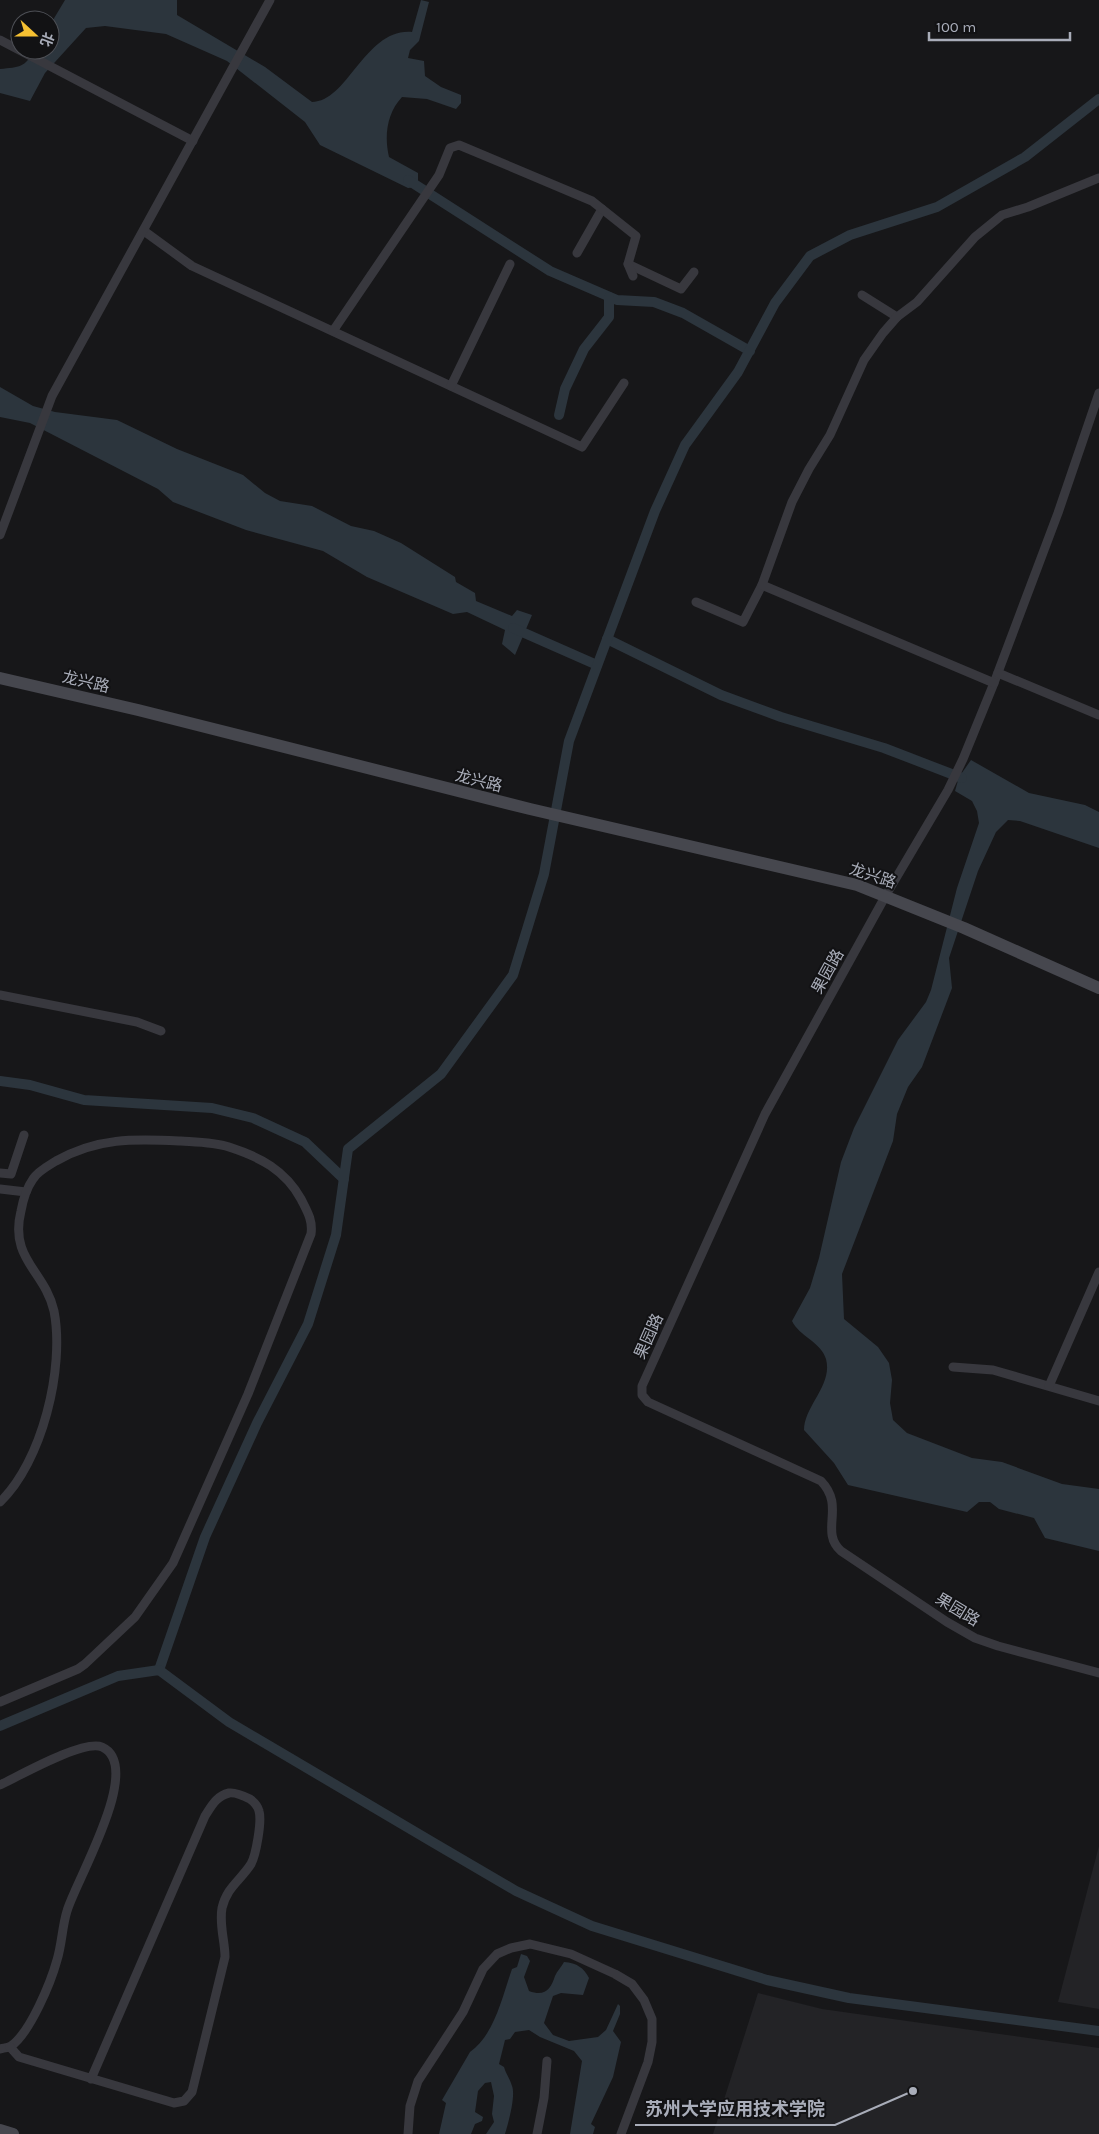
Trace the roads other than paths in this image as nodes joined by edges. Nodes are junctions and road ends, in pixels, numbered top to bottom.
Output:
1 (270, 0) edge
2 (0, 40) edge
3 (193, 141) junction
4 (1099, 178) edge
5 (602, 209) junction
6 (144, 231) junction
7 (577, 253) dead end
8 (510, 264) dead end
9 (628, 264) junction
10 (694, 272) dead end
11 (633, 276) dead end
12 (862, 295) dead end
13 (897, 317) junction
14 (333, 332) junction
15 (624, 383) dead end
16 (451, 386) junction
17 (1099, 393) edge
18 (0, 535) edge
19 (762, 585) junction
20 (696, 602) dead end
21 (998, 673) junction
22 (0, 678) edge
23 (994, 683) junction
24 (1099, 715) edge
25 (886, 895) junction
26 (1099, 988) edge
27 (0, 995) edge
28 (161, 1030) dead end
29 (24, 1136) dead end
30 (0, 1173) edge
31 (0, 1189) edge
32 (26, 1192) junction
33 (1099, 1272) edge
34 (953, 1367) dead end
35 (1050, 1386) junction
36 (1099, 1401) edge
37 (0, 1502) edge
38 (1099, 1673) edge
39 (0, 1702) edge
40 (0, 1785) edge
41 (10, 2046) junction
42 (0, 2049) edge
43 (547, 2061) dead end
44 (91, 2079) junction
45 (0, 2130) edge
46 (13, 2134) edge
47 (408, 2134) edge
48 (537, 2134) edge
49 (621, 2134) edge

1 - 3 street
2 - 3 street
3 - 6 street
4 - 13 street
5 - 7 street
5 - 9 street
5 - 14 street
6 - 14 street
6 - 18 street
8 - 16 street
9 - 10 street
9 - 11 street
12 - 13 street
13 - 19 street
14 - 16 street
15 - 16 street
17 - 21 street, 果园路
19 - 20 street
19 - 23 street
21 - 23 street, 果园路
21 - 24 street
22 - 25 street, 龙兴路
23 - 25 street, 果园路
25 - 26 street, 龙兴路
25 - 38 street, 果园路
27 - 28 street
29 - 30 street
31 - 32 street
32 - 37 street
32 - 39 street
33 - 35 street
34 - 35 street
35 - 36 street
40 - 41 street
41 - 42 street
41 - 44 street
43 - 48 street
44 - 44 street
45 - 46 street
47 - 49 street

